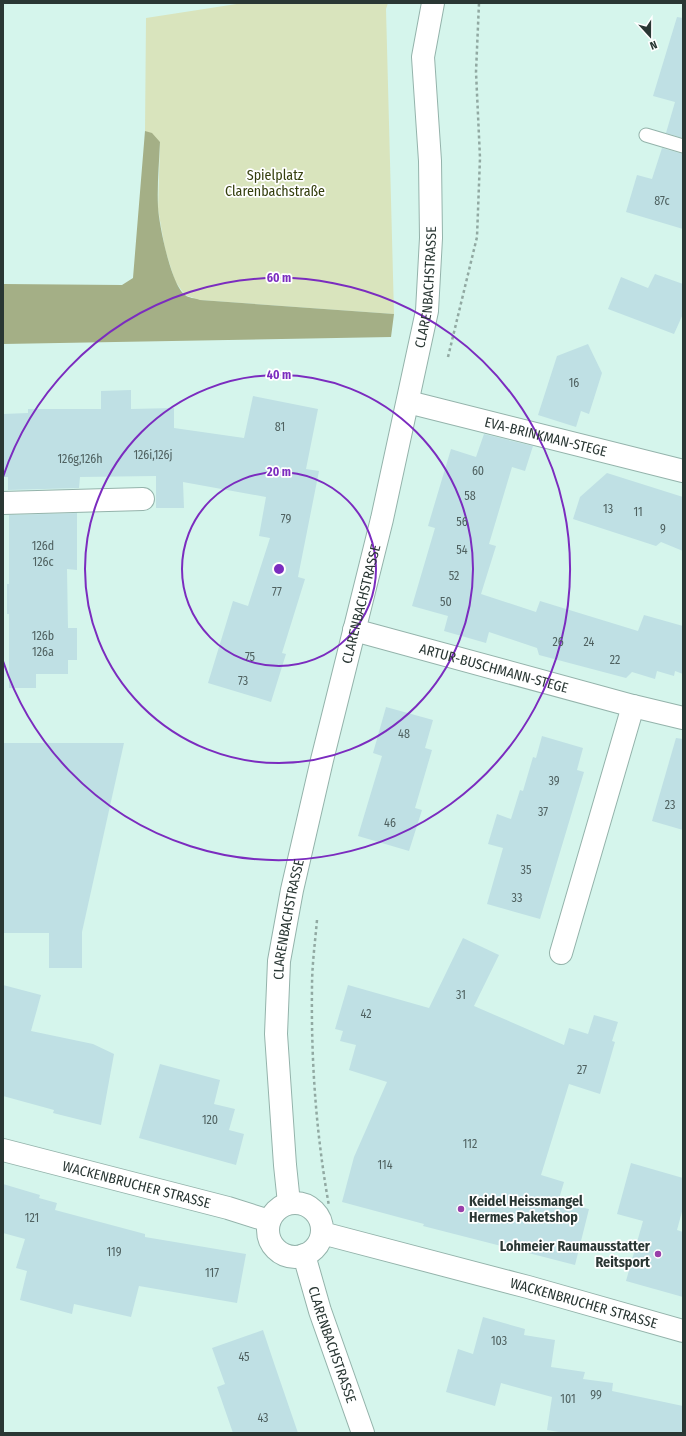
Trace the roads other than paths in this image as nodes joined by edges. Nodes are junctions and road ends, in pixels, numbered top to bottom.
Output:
1 (433, 3) edge
2 (646, 135) dead end
3 (683, 146) edge
4 (408, 402) junction
5 (683, 471) edge
6 (144, 500) dead end
7 (3, 503) edge
8 (354, 630) junction
9 (633, 706) junction
10 (683, 718) edge
11 (561, 952) dead end
12 (3, 1150) edge
13 (289, 1203) junction
14 (269, 1221) junction
15 (322, 1233) junction
16 (304, 1255) junction
17 (683, 1331) edge
18 (363, 1433) edge

1 - 4 street, CLARENBACHSTRASSE
2 - 3 lane
4 - 5 street, EVA-BRINKMAN-STEGE
4 - 8 street, CLARENBACHSTRASSE
6 - 7 street
8 - 9 street, ARTUR-BUSCHMANN-STEGE
8 - 13 street, CLARENBACHSTRASSE
9 - 10 street, ARTUR-BUSCHMANN-STEGE
9 - 11 street
12 - 14 street, WACKENBRUCHER STRASSE
13 - 14 street
13 - 15 street
14 - 16 street
15 - 16 street
15 - 17 street, WACKENBRUCHER STRASSE
16 - 18 street, CLARENBACHSTRASSE

